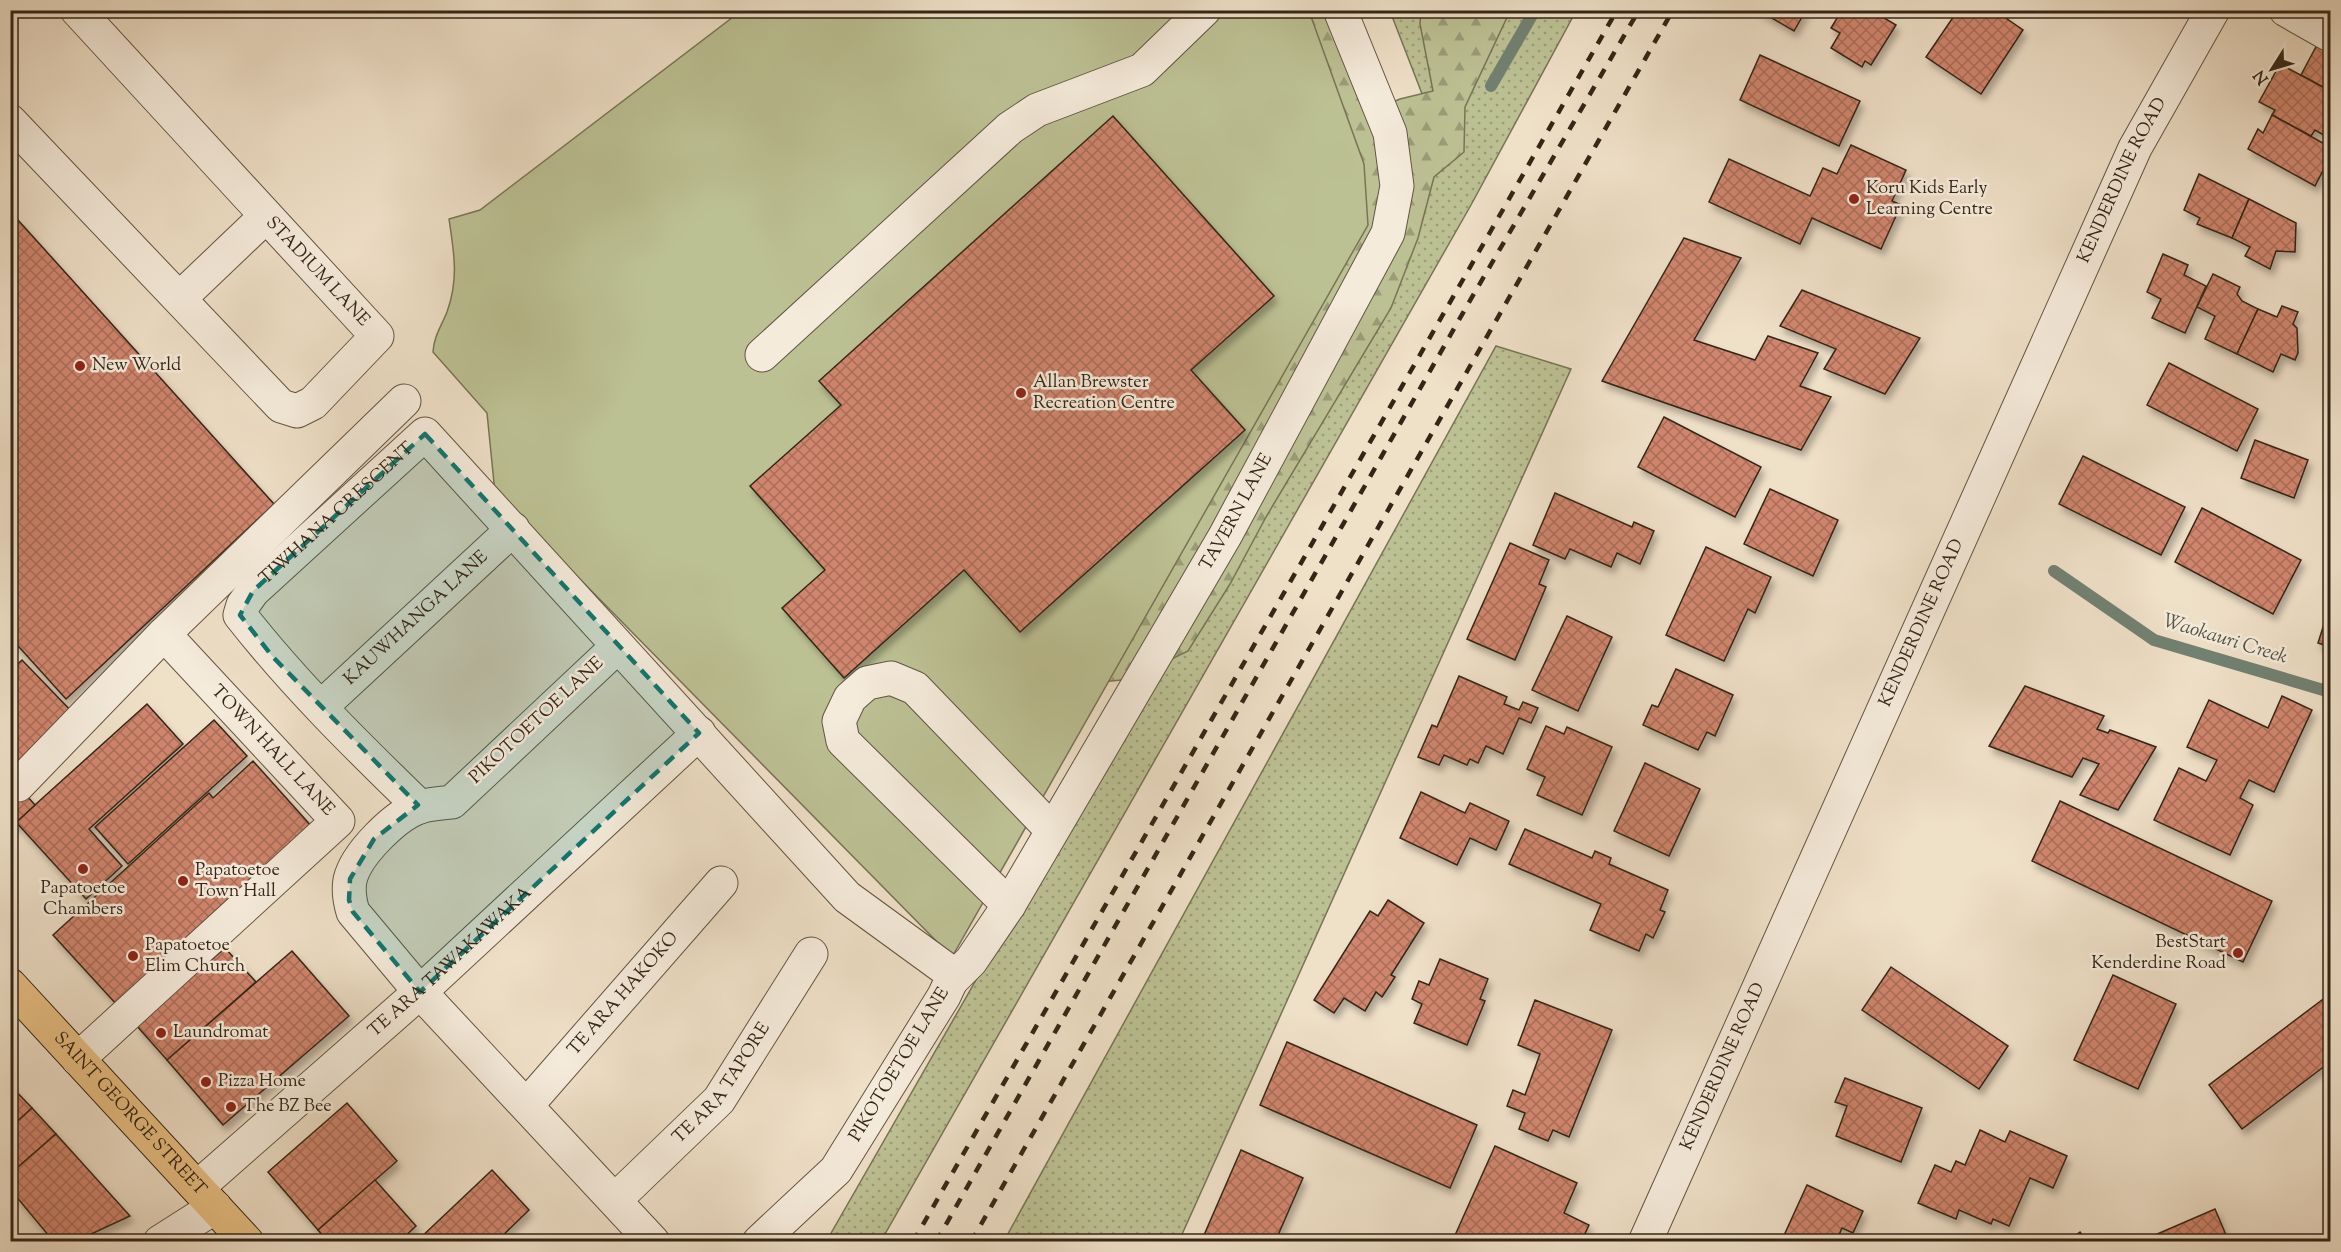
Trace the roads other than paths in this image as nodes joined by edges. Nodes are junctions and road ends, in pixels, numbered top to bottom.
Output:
1 (77, 10) edge
2 (1204, 10) edge
3 (1340, 10) edge
4 (2213, 10) edge
5 (2286, 10) edge
6 (2331, 35) edge
7 (10, 121) edge
8 (265, 218) junction
9 (180, 298) junction
10 (762, 355) dead end
11 (404, 401) dead end
12 (513, 529) junction
13 (164, 634) junction
14 (617, 646) junction
15 (321, 707) junction
16 (699, 733) junction
17 (18, 785) dead end
18 (420, 807) junction
19 (1052, 830) junction
20 (721, 883) dead end
21 (1009, 905) junction
22 (811, 954) dead end
23 (951, 981) junction
24 (10, 986) edge
25 (420, 992) junction
26 (78, 1059) junction
27 (526, 1105) junction
28 (206, 1197) junction
29 (615, 1200) junction
30 (160, 1242) edge
31 (247, 1242) edge
32 (653, 1242) edge
33 (759, 1242) edge
34 (1645, 1242) edge

1 - 8 street, STADIUM LANE
2 - 10 street
3 - 19 street, TAVERN LANE
4 - 34 street, KENDERDINE ROAD
5 - 6 street
7 - 9 street, STADIUM LANE
8 - 9 street
8 - 9 street, STADIUM LANE
11 - 13 street
12 - 14 street, TIWHANA CRESCENT
12 - 15 street, KAUWHANGA LANE
12 - 15 street, TIWHANA CRESCENT
13 - 17 street
13 - 26 street, TOWN HALL LANE
14 - 16 street, PIKOTOETOE LANE
14 - 18 street, PIKOTOETOE LANE
15 - 18 street, TIWHANA CRESCENT
16 - 23 street, PIKOTOETOE LANE
16 - 25 street, TE ARA TAWAKAWAKA
18 - 25 street, PIKOTOETOE LANE
19 - 21 street, TAVERN LANE
19 - 21 street
20 - 27 street, TE ARA HAKOKO
21 - 23 street, TAVERN LANE
22 - 29 street, TE ARA TAPORE
23 - 33 street, PIKOTOETOE LANE
24 - 26 main road, SAINT GEORGE STREET
25 - 27 street, PIKOTOETOE LANE
25 - 28 street, TE ARA TAWAKAWAKA
26 - 28 main road, SAINT GEORGE STREET
27 - 29 street, PIKOTOETOE LANE
28 - 30 street, TE ARA TAWAKAWAKA
28 - 31 main road, SAINT GEORGE STREET
29 - 32 street, PIKOTOETOE LANE

